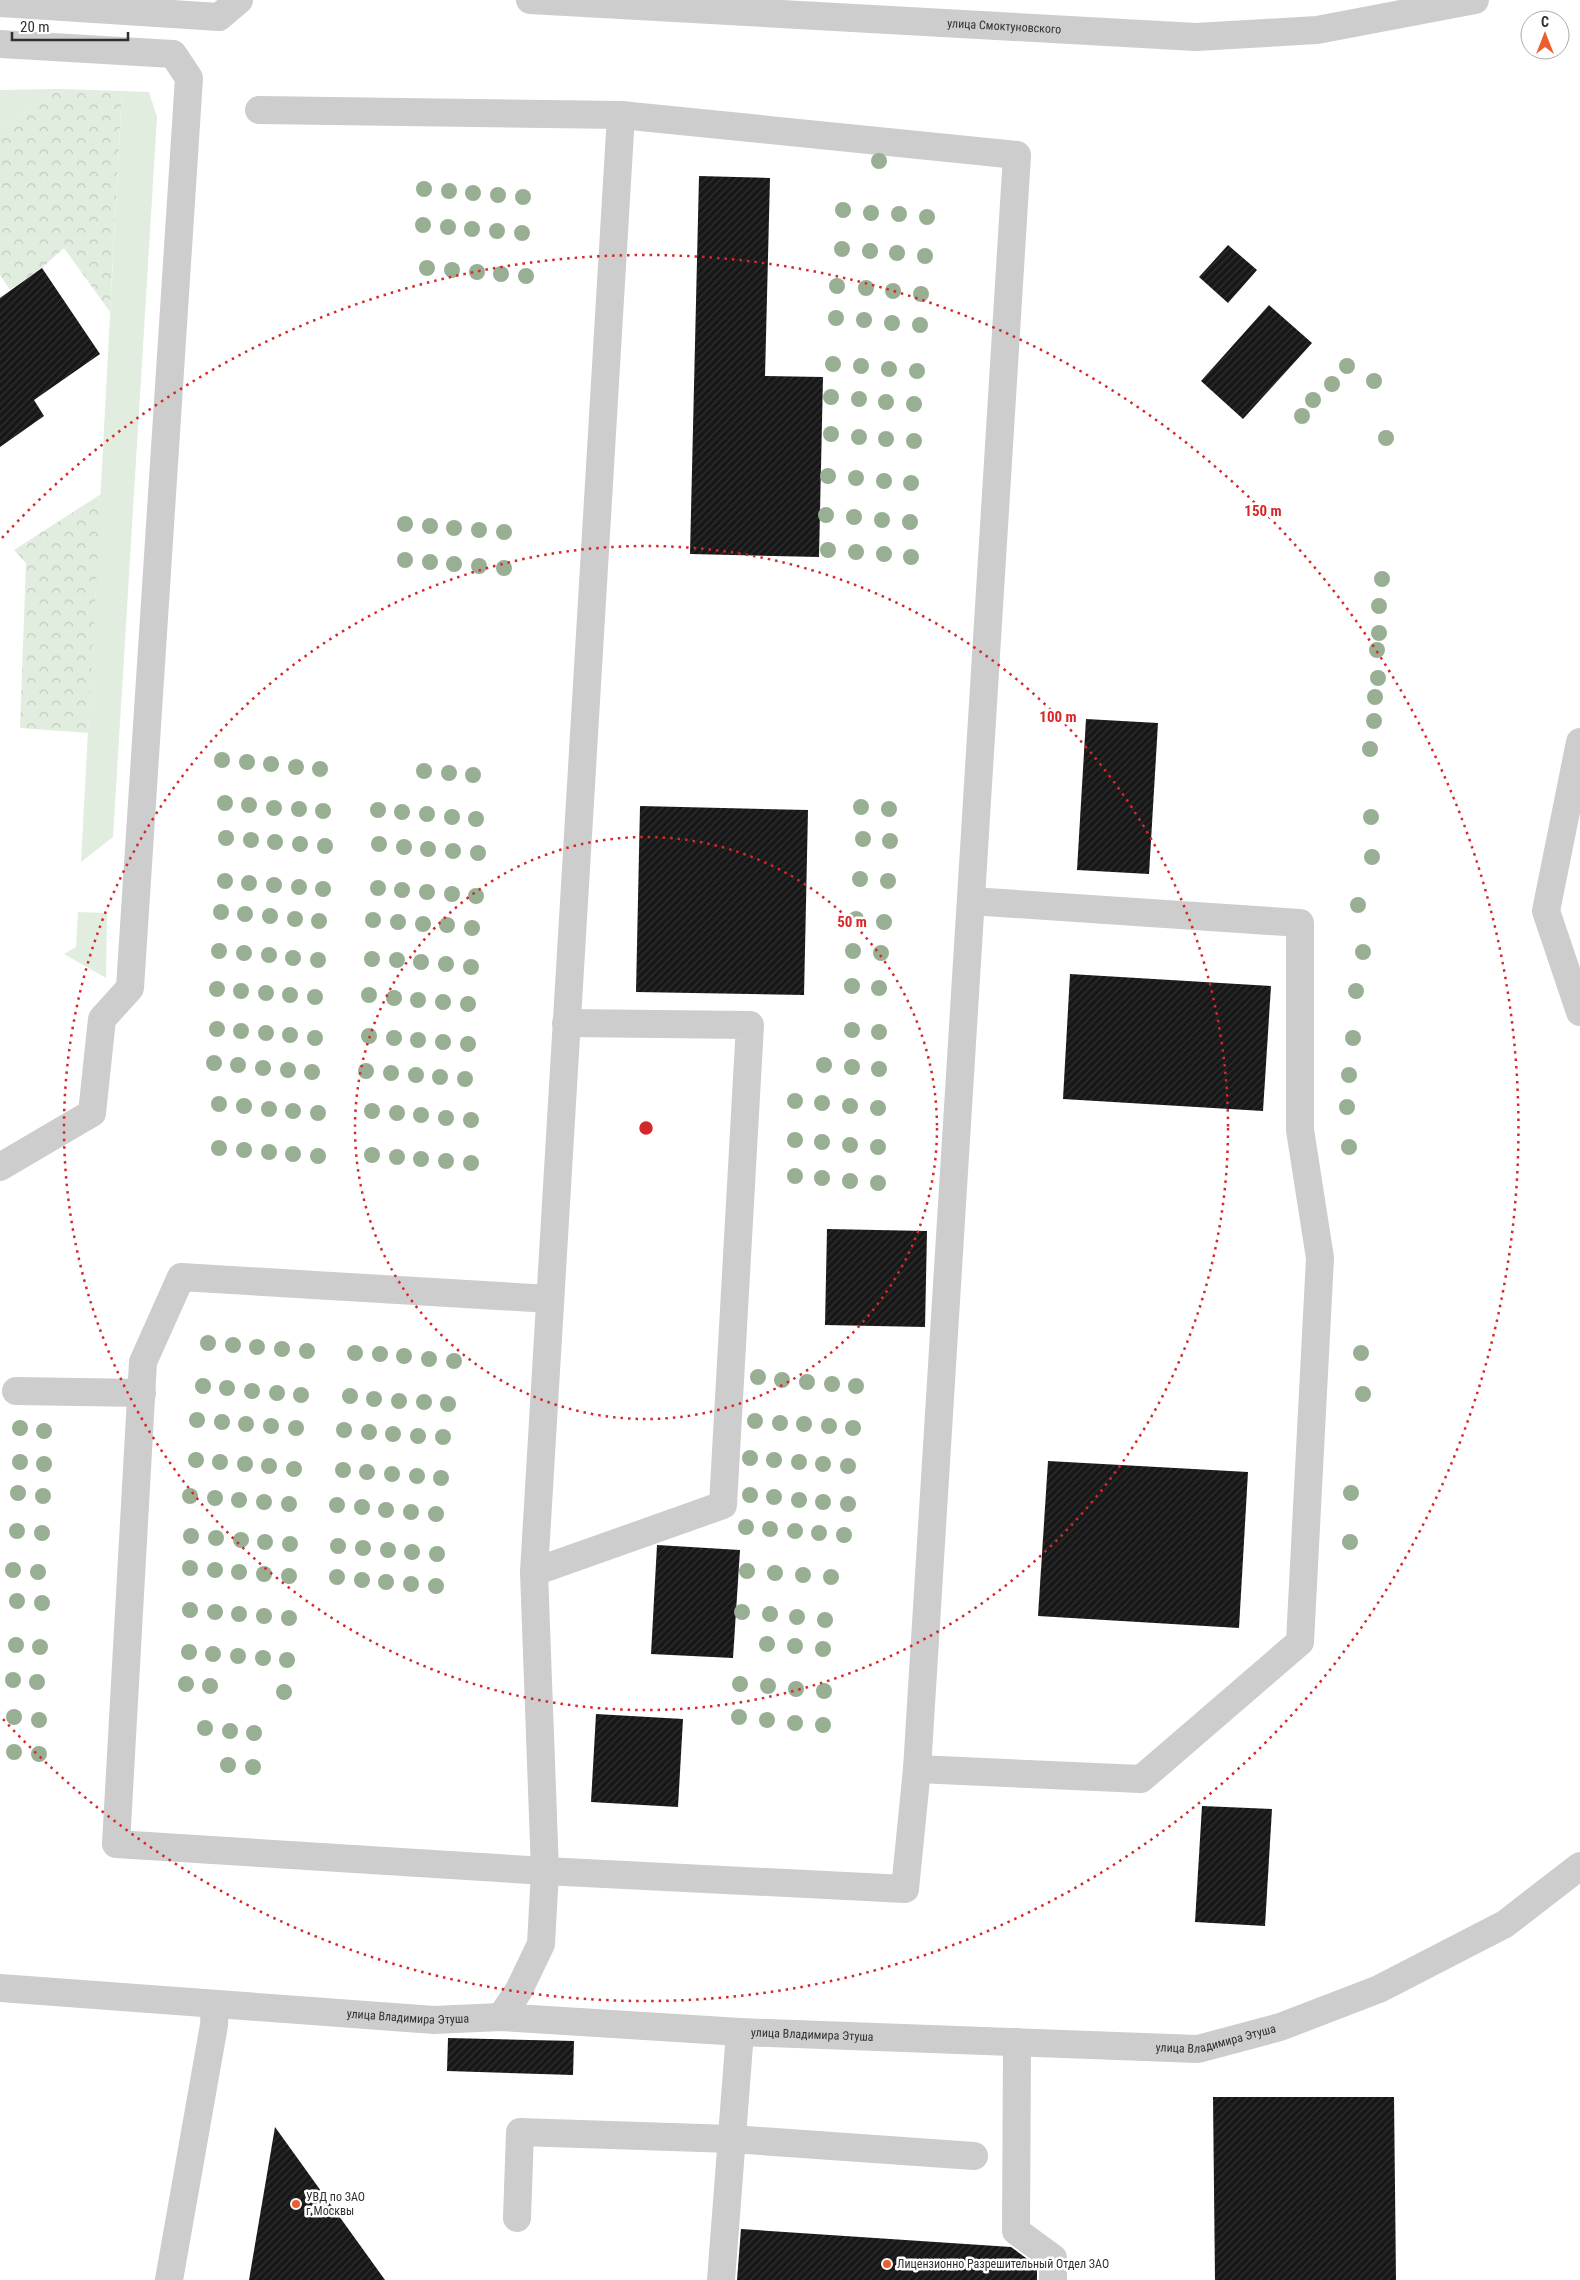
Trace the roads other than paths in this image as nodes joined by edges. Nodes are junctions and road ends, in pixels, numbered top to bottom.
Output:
1 (239, 0) edge
2 (530, 0) edge
3 (1475, 0) edge
4 (0, 3) edge
5 (905, 10) edge
6 (0, 44) edge
7 (259, 110) dead end
8 (621, 115) junction
9 (1580, 742) edge
10 (971, 901) junction
11 (1580, 1012) edge
12 (566, 1023) junction
13 (0, 1167) edge
14 (550, 1299) junction
15 (16, 1391) dead end
16 (142, 1393) junction
17 (534, 1572) junction
18 (917, 1769) junction
19 (1580, 1866) edge
20 (545, 1871) junction
21 (0, 1988) edge
22 (215, 2004) junction
23 (501, 2018) junction
24 (740, 2032) junction
25 (1018, 2042) junction
26 (732, 2139) junction
27 (974, 2156) dead end
28 (517, 2218) dead end
29 (169, 2280) edge
30 (721, 2280) edge
31 (1053, 2280) edge

1 - 4 street
2 - 5 street, улица Смоктуновского
3 - 5 street, улица Смоктуновского
6 - 13 street
7 - 8 street
8 - 10 street
8 - 12 street
9 - 11 street
10 - 18 street
10 - 18 street
12 - 14 street
12 - 17 street
14 - 16 street
14 - 17 street
15 - 16 street
16 - 20 street
17 - 20 street
18 - 20 street
19 - 25 street, улица Владимира Этуша
20 - 23 street
21 - 22 street, улица Владимира Этуша
22 - 23 street, улица Владимира Этуша
22 - 29 street
23 - 24 street, улица Владимира Этуша
24 - 25 street, улица Владимира Этуша
24 - 26 street
25 - 31 street
26 - 27 street
26 - 28 street
26 - 30 street

